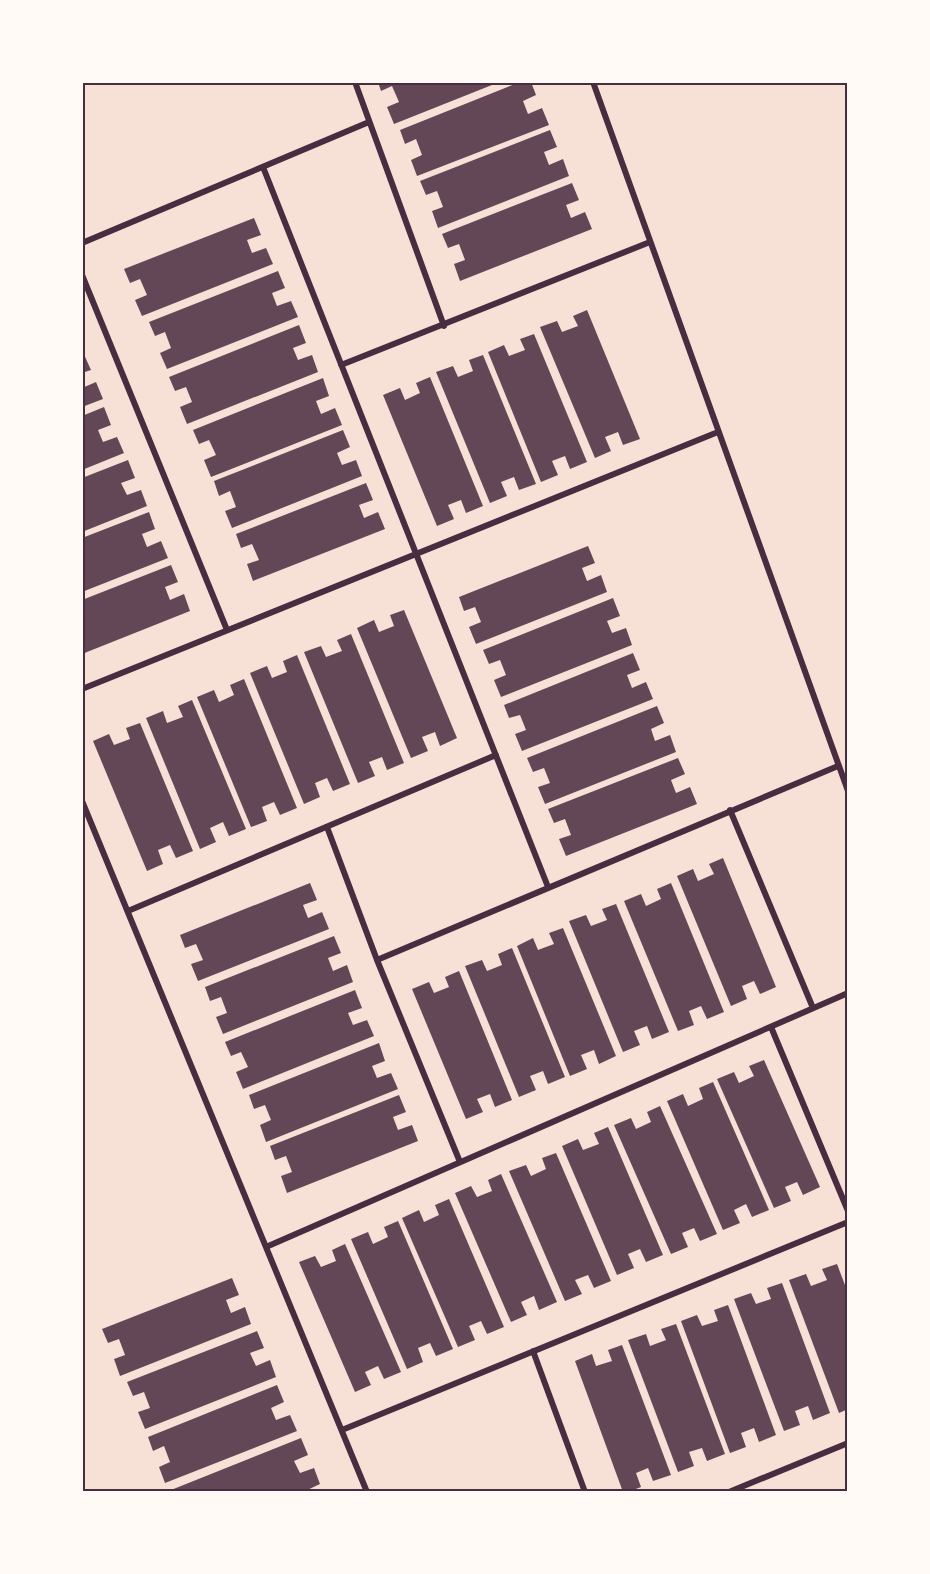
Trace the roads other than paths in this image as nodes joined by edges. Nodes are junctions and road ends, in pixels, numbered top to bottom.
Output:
1 (355, 82) edge
2 (593, 82) edge
3 (369, 122) junction
4 (263, 167) junction
5 (650, 242) junction
6 (82, 243) edge
7 (82, 275) edge
8 (444, 326) junction
9 (341, 365) junction
10 (718, 432) junction
11 (416, 554) junction
12 (227, 630) junction
13 (82, 688) edge
14 (496, 755) junction
15 (838, 766) junction
16 (848, 791) edge
17 (82, 801) edge
18 (730, 810) junction
19 (327, 827) junction
20 (548, 888) junction
21 (128, 911) junction
22 (377, 960) junction
23 (848, 993) edge
24 (813, 1008) junction
25 (771, 1027) junction
26 (460, 1162) junction
27 (848, 1210) edge
28 (848, 1222) edge
29 (266, 1247) junction
30 (533, 1351) junction
31 (342, 1430) junction
32 (848, 1443) edge
33 (367, 1491) edge
34 (585, 1491) edge
35 (729, 1491) edge

1 - 3 street
2 - 5 street
3 - 4 street
3 - 8 street
4 - 6 street
4 - 9 street
5 - 8 street
5 - 10 street
7 - 12 street
8 - 9 street
9 - 11 street
10 - 11 street
10 - 15 street
11 - 12 street
11 - 14 street
12 - 13 street
14 - 19 street
14 - 20 street
15 - 16 street
15 - 18 street
17 - 21 street
18 - 20 street
18 - 24 street
19 - 21 street
19 - 22 street
20 - 22 street
21 - 29 street
22 - 26 street
23 - 24 street
24 - 25 street
25 - 26 street
25 - 27 street
26 - 29 street
28 - 30 street
29 - 31 street
30 - 31 street
30 - 34 street
31 - 33 street
32 - 35 street

